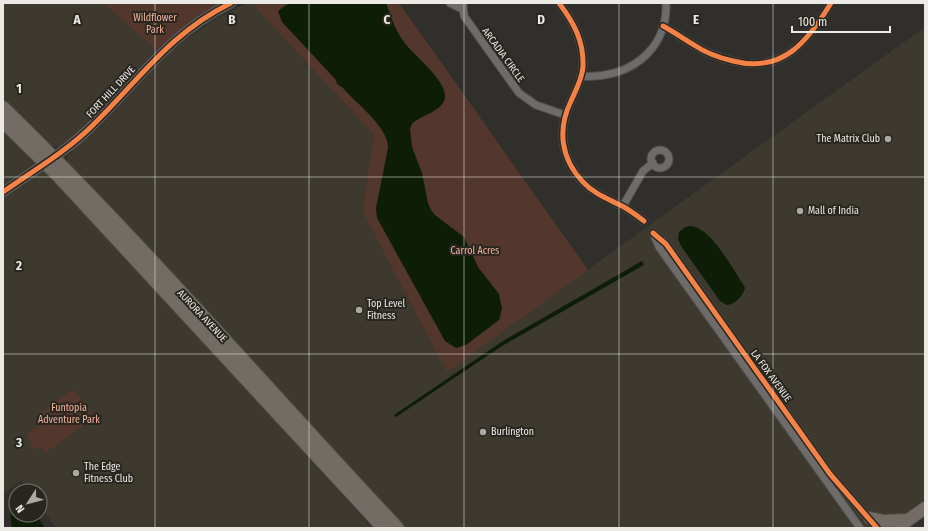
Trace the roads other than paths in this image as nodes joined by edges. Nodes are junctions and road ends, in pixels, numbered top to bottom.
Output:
1 (231, 3) edge
2 (450, 3) edge
3 (559, 3) edge
4 (666, 3) edge
5 (831, 3) edge
6 (462, 6) edge
7 (663, 26) junction
8 (581, 76) junction
9 (3, 107) edge
10 (565, 115) junction
11 (3, 122) edge
12 (49, 159) junction
13 (653, 164) dead end
14 (3, 192) edge
15 (624, 206) junction
16 (644, 221) dead end
17 (925, 508) edge
18 (908, 520) junction
19 (873, 523) edge
20 (383, 528) edge
21 (398, 528) edge
22 (860, 528) edge
23 (897, 528) edge

1 - 12 street, FORT HILL DRIVE
2 - 6 street
3 - 8 street
4 - 7 street
5 - 7 street
6 - 10 street, ARCADIA CIRCLE
7 - 8 street
8 - 10 street
9 - 12 main road, AURORA AVENUE
10 - 15 street
11 - 12 main road, AURORA AVENUE
12 - 14 street, FORT HILL DRIVE
12 - 20 main road, AURORA AVENUE
12 - 21 main road, AURORA AVENUE
13 - 15 street
15 - 16 street
17 - 18 main road
18 - 19 main road
18 - 23 main road
19 - 22 street, LA FOX AVENUE

